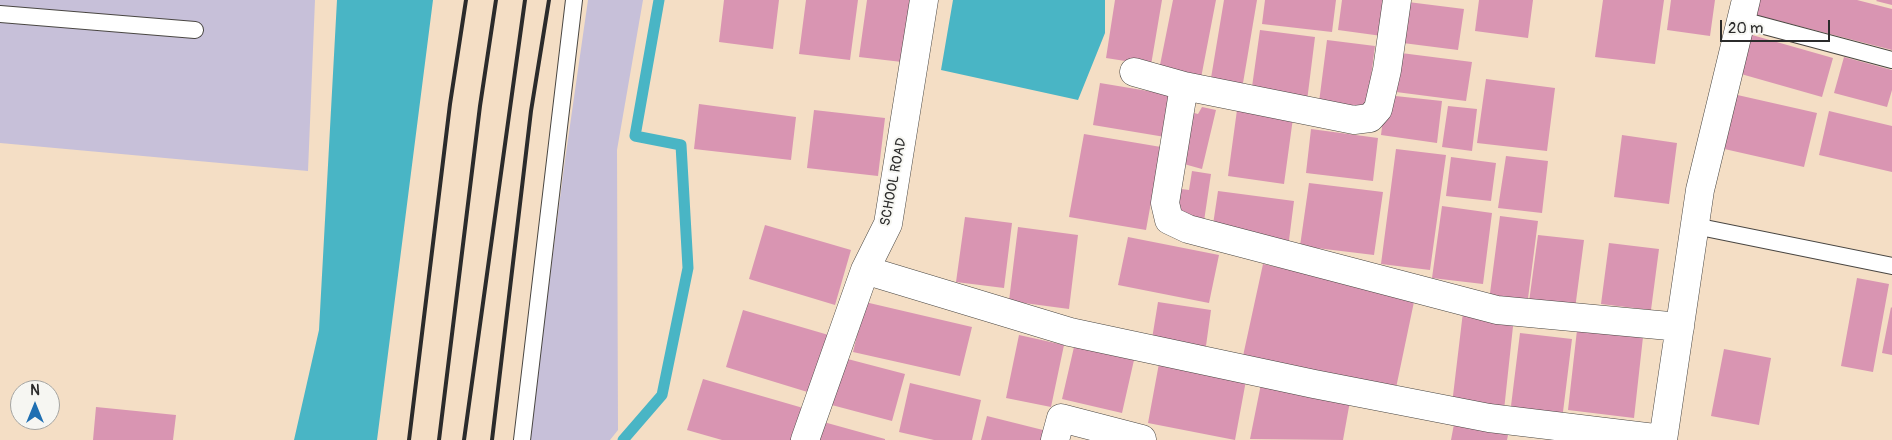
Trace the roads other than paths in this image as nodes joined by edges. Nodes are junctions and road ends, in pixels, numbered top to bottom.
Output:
1 (574, 0) edge
2 (924, 0) edge
3 (1397, 0) edge
4 (1744, 10) edge
5 (0, 14) edge
6 (195, 30) dead end
7 (1892, 60) edge
8 (1134, 72) dead end
9 (1184, 86) junction
10 (1695, 226) junction
11 (1892, 266) edge
12 (865, 270) junction
13 (1680, 327) junction
14 (1142, 439) dead end
15 (522, 440) edge
16 (805, 440) edge
17 (1055, 440) edge
18 (1663, 440) edge

1 - 15 lane
2 - 12 street, SCHOOL ROAD
3 - 9 street
4 - 7 lane
4 - 10 street
5 - 6 lane
8 - 9 street
9 - 13 street
10 - 11 lane
10 - 13 street
12 - 16 street, SCHOOL ROAD
12 - 18 street
13 - 18 street
14 - 17 street

